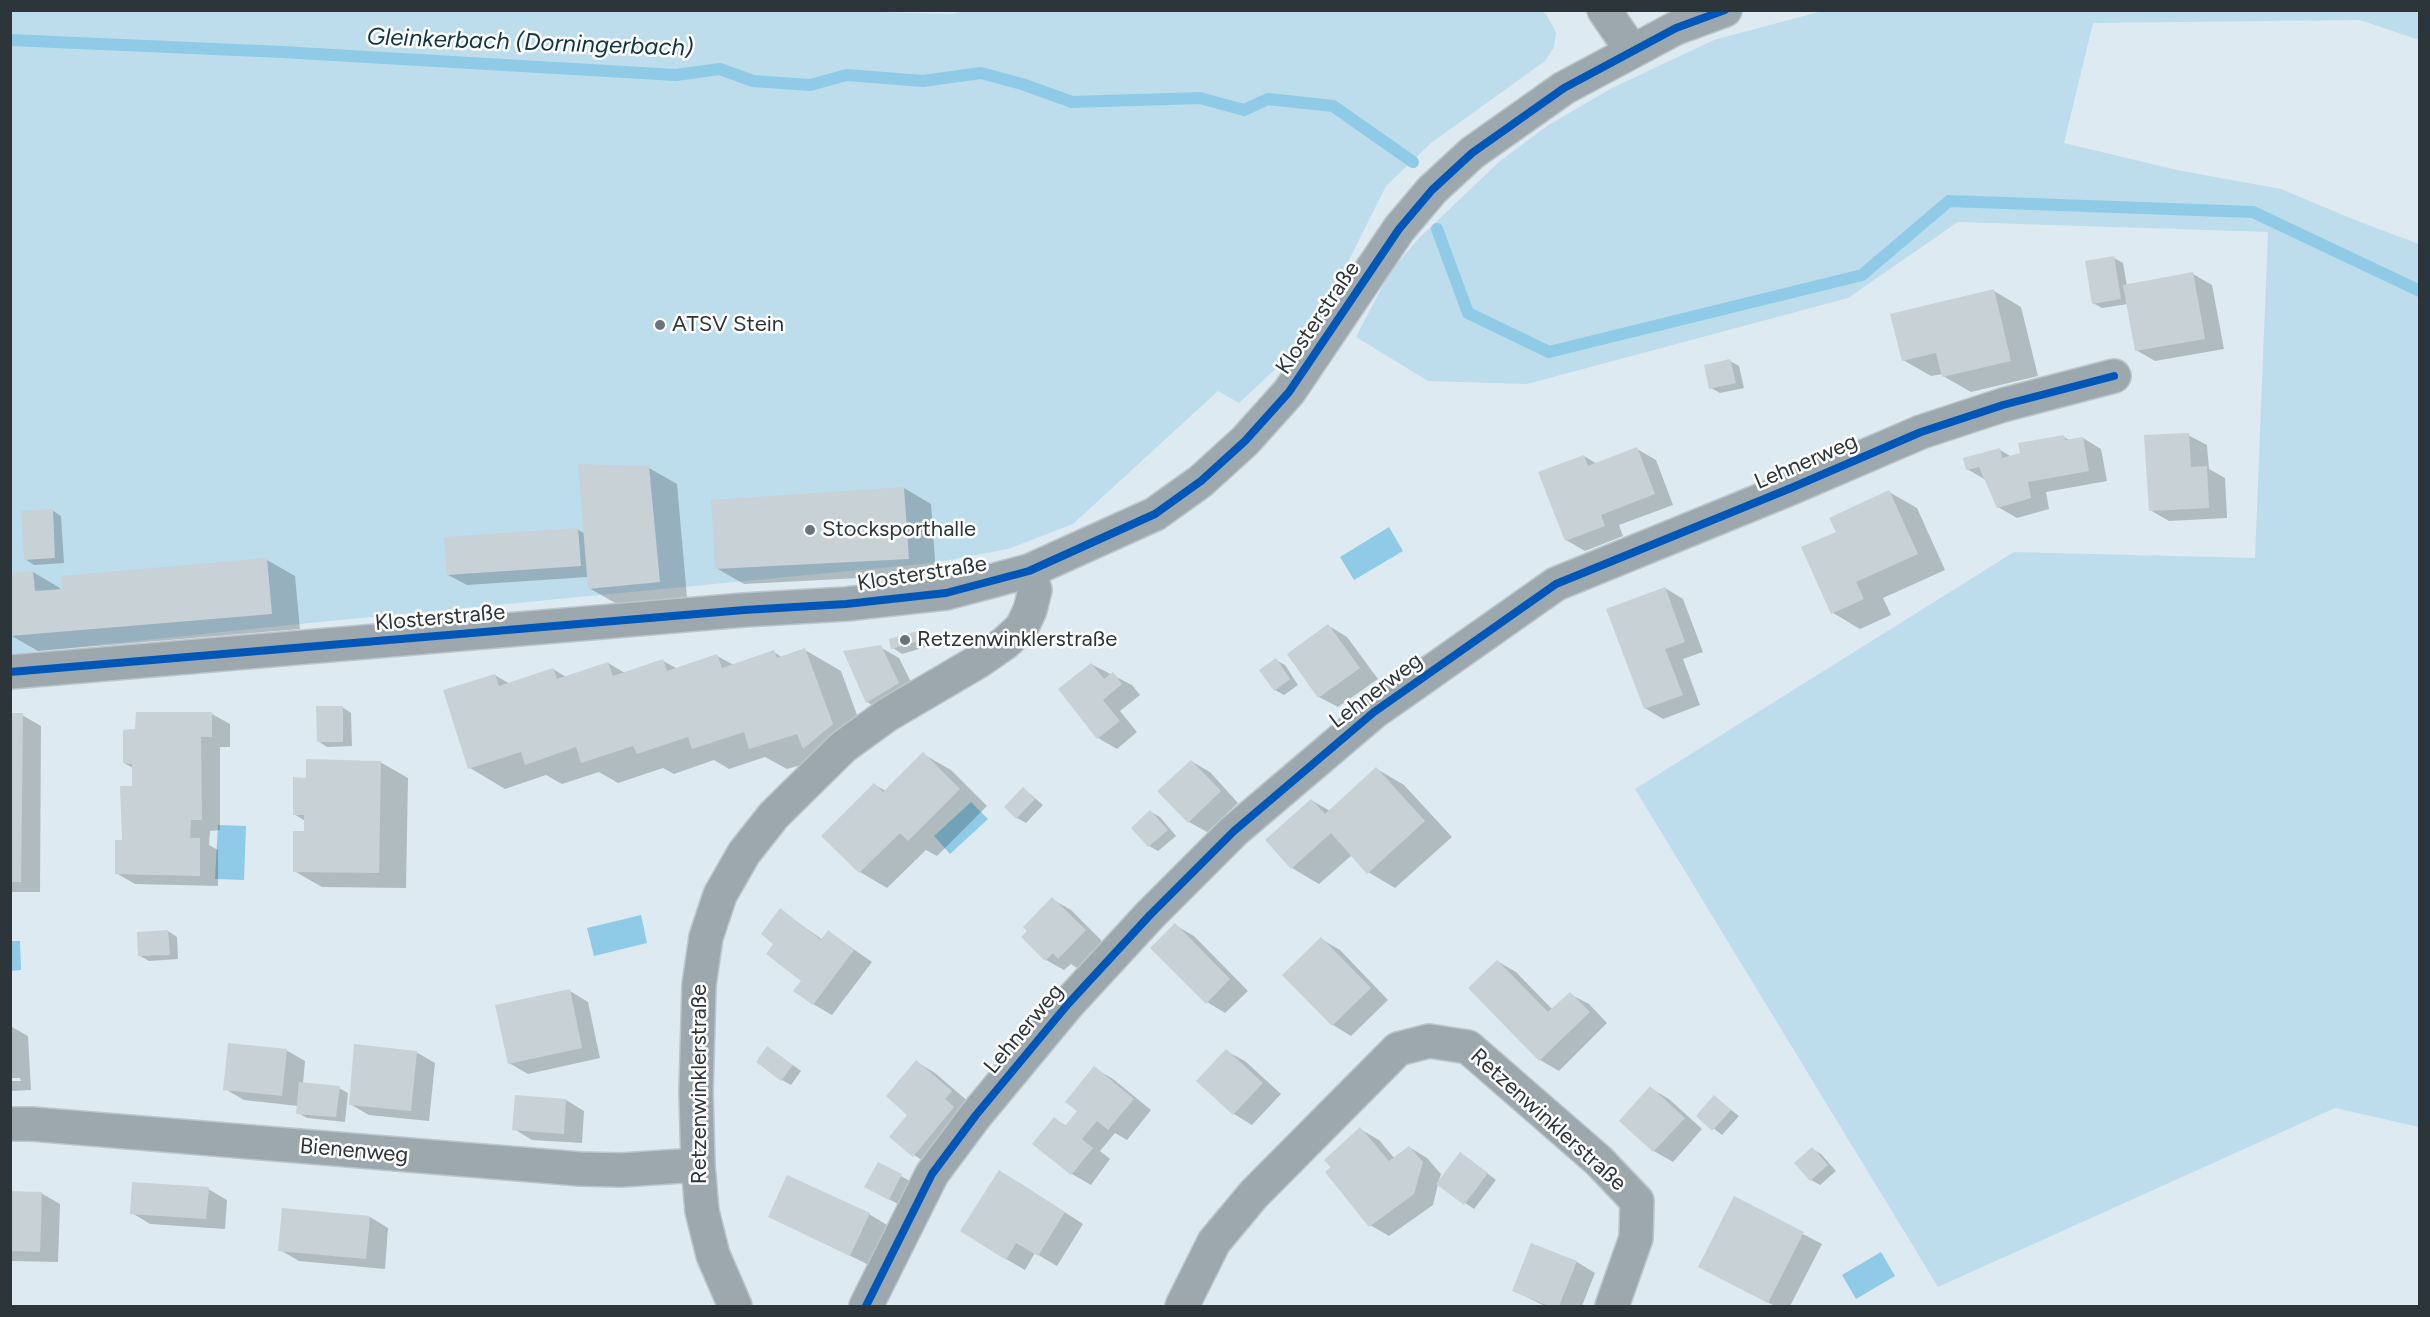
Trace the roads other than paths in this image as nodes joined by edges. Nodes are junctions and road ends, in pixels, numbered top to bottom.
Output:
1 (1604, 10) edge
2 (1725, 10) edge
3 (1632, 51) junction
4 (2114, 376) dead end
5 (1029, 571) junction
6 (10, 672) edge
7 (10, 1124) edge
8 (698, 1165) junction
9 (735, 1306) edge
10 (866, 1306) edge
11 (1182, 1306) edge
12 (1612, 1306) edge

1 - 3 street
2 - 3 street, Klosterstraße
3 - 5 street, Klosterstraße
4 - 10 street, Lehnerweg
5 - 6 street, Klosterstraße
5 - 8 street, Retzenwinklerstraße
7 - 8 street, Bienenweg
8 - 9 street, Retzenwinklerstraße
11 - 12 street, Retzenwinklerstraße

